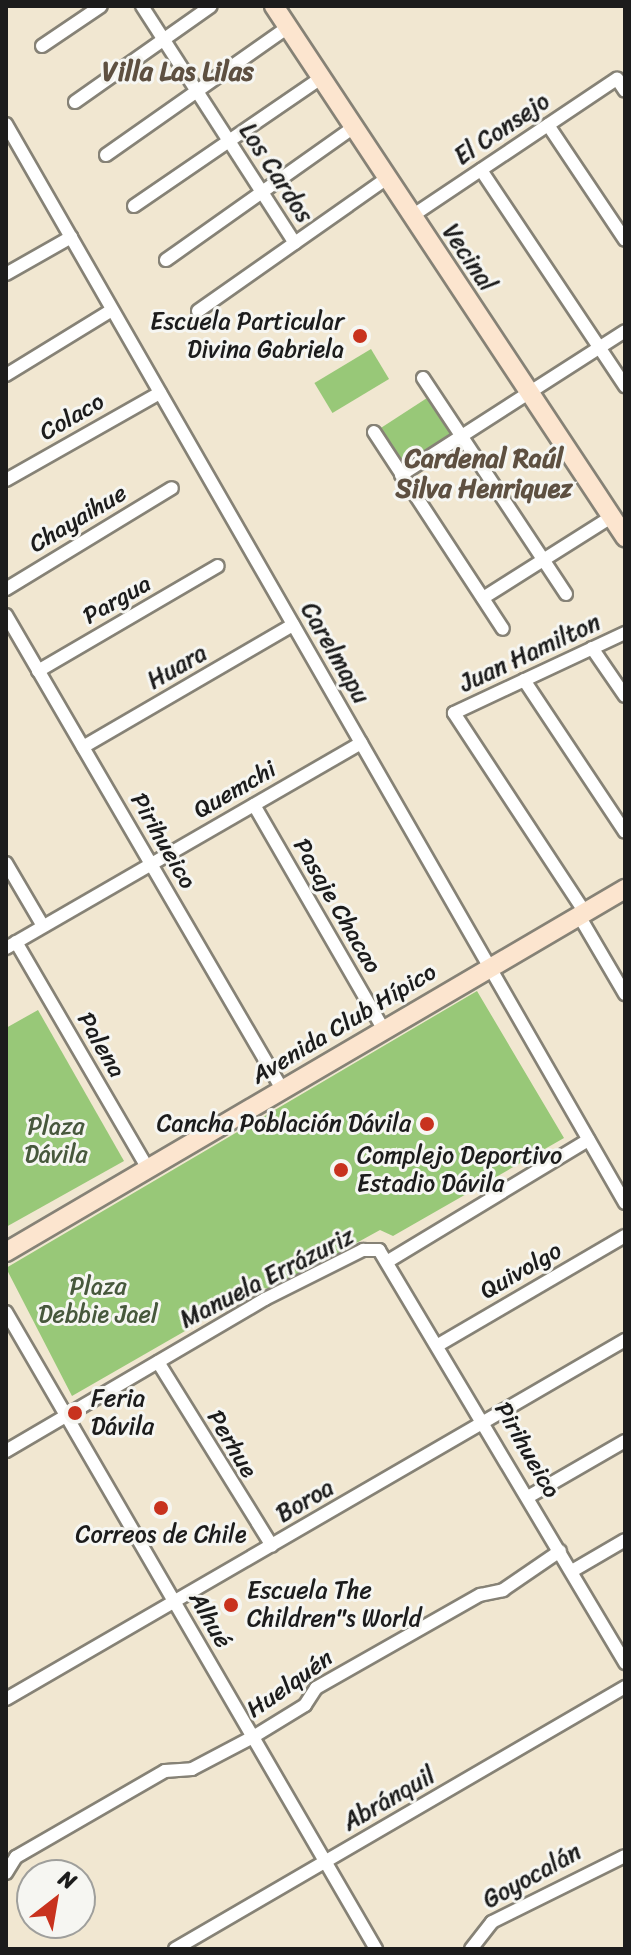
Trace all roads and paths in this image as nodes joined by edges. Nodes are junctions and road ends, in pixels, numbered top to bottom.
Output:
1 (101, 6) edge
2 (142, 6) edge
3 (211, 6) edge
4 (275, 7) edge
5 (288, 27) junction
6 (163, 39) junction
7 (42, 46) dead end
8 (321, 78) junction
9 (197, 91) junction
10 (625, 91) edge
11 (75, 102) dead end
12 (548, 125) junction
13 (7, 127) edge
14 (354, 127) junction
15 (229, 141) junction
16 (106, 155) dead end
17 (481, 170) junction
18 (387, 178) junction
19 (262, 192) junction
20 (134, 206) dead end
21 (412, 216) junction
22 (71, 237) junction
23 (625, 240) edge
24 (295, 243) junction
25 (166, 260) dead end
26 (6, 274) edge
27 (112, 310) junction
28 (198, 311) dead end
29 (625, 331) edge
30 (600, 348) junction
31 (6, 375) edge
32 (423, 378) dead end
33 (625, 386) edge
34 (531, 391) junction
35 (160, 393) junction
36 (374, 432) dead end
37 (461, 435) junction
38 (401, 475) junction
39 (6, 480) edge
40 (172, 488) dead end
41 (611, 517) junction
42 (625, 537) edge
43 (543, 560) junction
44 (218, 566) dead end
45 (6, 589) edge
46 (566, 594) dead end
47 (483, 598) junction
48 (6, 615) edge
49 (293, 625) junction
50 (503, 629) dead end
51 (625, 633) edge
52 (592, 648) junction
53 (38, 671) junction
54 (524, 680) junction
55 (625, 696) edge
56 (361, 743) junction
57 (83, 747) junction
58 (254, 805) junction
59 (625, 832) edge
60 (6, 863) edge
61 (151, 864) junction
62 (625, 889) edge
63 (581, 912) junction
64 (43, 926) junction
65 (11, 945) edge
66 (486, 966) junction
67 (623, 986) edge
68 (383, 1028) junction
69 (282, 1089) junction
70 (588, 1140) junction
71 (148, 1169) junction
72 (625, 1203) edge
73 (625, 1236) edge
74 (6, 1252) edge
75 (390, 1260) junction
76 (6, 1312) edge
77 (625, 1340) edge
78 (440, 1344) junction
79 (158, 1362) junction
80 (66, 1415) junction
81 (485, 1422) junction
82 (625, 1441) edge
83 (6, 1451) edge
84 (528, 1497) junction
85 (625, 1540) edge
86 (272, 1546) junction
87 (560, 1551) junction
88 (572, 1571) junction
89 (175, 1602) junction
90 (625, 1634) edge
91 (613, 1641) junction
92 (625, 1663) edge
93 (625, 1687) edge
94 (6, 1699) edge
95 (253, 1737) junction
96 (625, 1856) edge
97 (325, 1861) junction
98 (6, 1873) edge
99 (175, 1949) edge
100 (376, 1949) edge
101 (471, 1949) edge

1 - 7 street
2 - 6 street, Los Cardos
3 - 6 street
4 - 5 street, Vecinal
5 - 8 street, Vecinal
5 - 9 street
6 - 9 street, Los Cardos
6 - 11 street
8 - 14 street, Vecinal
8 - 15 street
9 - 15 street, Los Cardos
9 - 16 street
10 - 12 street, El Consejo
12 - 17 street, El Consejo
12 - 23 street
13 - 22 street, Carelmapu
14 - 18 street, Vecinal
14 - 19 street
15 - 19 street, Los Cardos
15 - 20 street
17 - 21 street, El Consejo
17 - 30 street
18 - 21 street, Vecinal
18 - 24 street
19 - 24 street, Los Cardos
19 - 25 street
21 - 34 street, Vecinal
22 - 26 street
22 - 27 street, Carelmapu
24 - 28 street
27 - 31 street
27 - 35 street, Carelmapu
29 - 30 street
30 - 33 street
30 - 34 street
32 - 37 street
34 - 37 street
34 - 41 street, Vecinal
35 - 39 street, Colaco
35 - 49 street, Carelmapu
36 - 38 street
37 - 38 street
37 - 43 street
38 - 47 street
40 - 45 street, Chayaihue
41 - 42 street, Vecinal
41 - 43 street
43 - 46 street
43 - 47 street
44 - 53 street, Pargua
47 - 50 street
48 - 53 street, Pirihueico
49 - 56 street, Carelmapu
49 - 57 street, Huara
51 - 52 street, Juan Hamilton
52 - 54 street, Juan Hamilton
52 - 55 street
53 - 57 street, Pirihueico
54 - 59 street
54 - 63 street, Juan Hamilton
56 - 58 street, Quemchi
56 - 66 street, Carelmapu
57 - 61 street, Pirihueico
58 - 61 street, Quemchi
58 - 68 street, Pasaje Chacao
60 - 64 street
61 - 64 street, Quemchi
61 - 69 street, Pirihueico
62 - 63 street, Avenida Club Hípico
63 - 66 street, Avenida Club Hípico
63 - 67 street
64 - 65 street, Quemchi
65 - 71 street, Palena
66 - 68 street, Avenida Club Hípico
66 - 70 street, Carelmapu
68 - 69 street, Avenida Club Hípico
69 - 71 street, Avenida Club Hípico
70 - 72 street, Carelmapu
70 - 75 street, Manuela Errázuriz
71 - 74 street, Avenida Club Hípico
73 - 78 street, Quivolgo
75 - 78 street, Pirihueico
75 - 79 street, Manuela Errázuriz
76 - 80 street, Alhué
77 - 81 street, Boroa
78 - 81 street, Pirihueico
79 - 80 street, Manuela Errázuriz
79 - 86 street, Perhue
80 - 83 street, Manuela Errázuriz
80 - 89 street, Alhué
81 - 84 street, Pirihueico
81 - 86 street, Boroa
82 - 84 street
84 - 87 street, Pirihueico
85 - 88 street
86 - 89 street, Boroa
87 - 88 street, Pirihueico
87 - 95 street, Huelquén
88 - 91 street, Pirihueico
89 - 94 street, Boroa
89 - 95 street, Alhué
90 - 91 street
91 - 92 street, Pirihueico
93 - 97 street, Abránquil
95 - 97 street, Alhué
95 - 98 street, Huelquén
96 - 101 street, Goyocalán
97 - 99 street, Abránquil
97 - 100 street, Alhué

